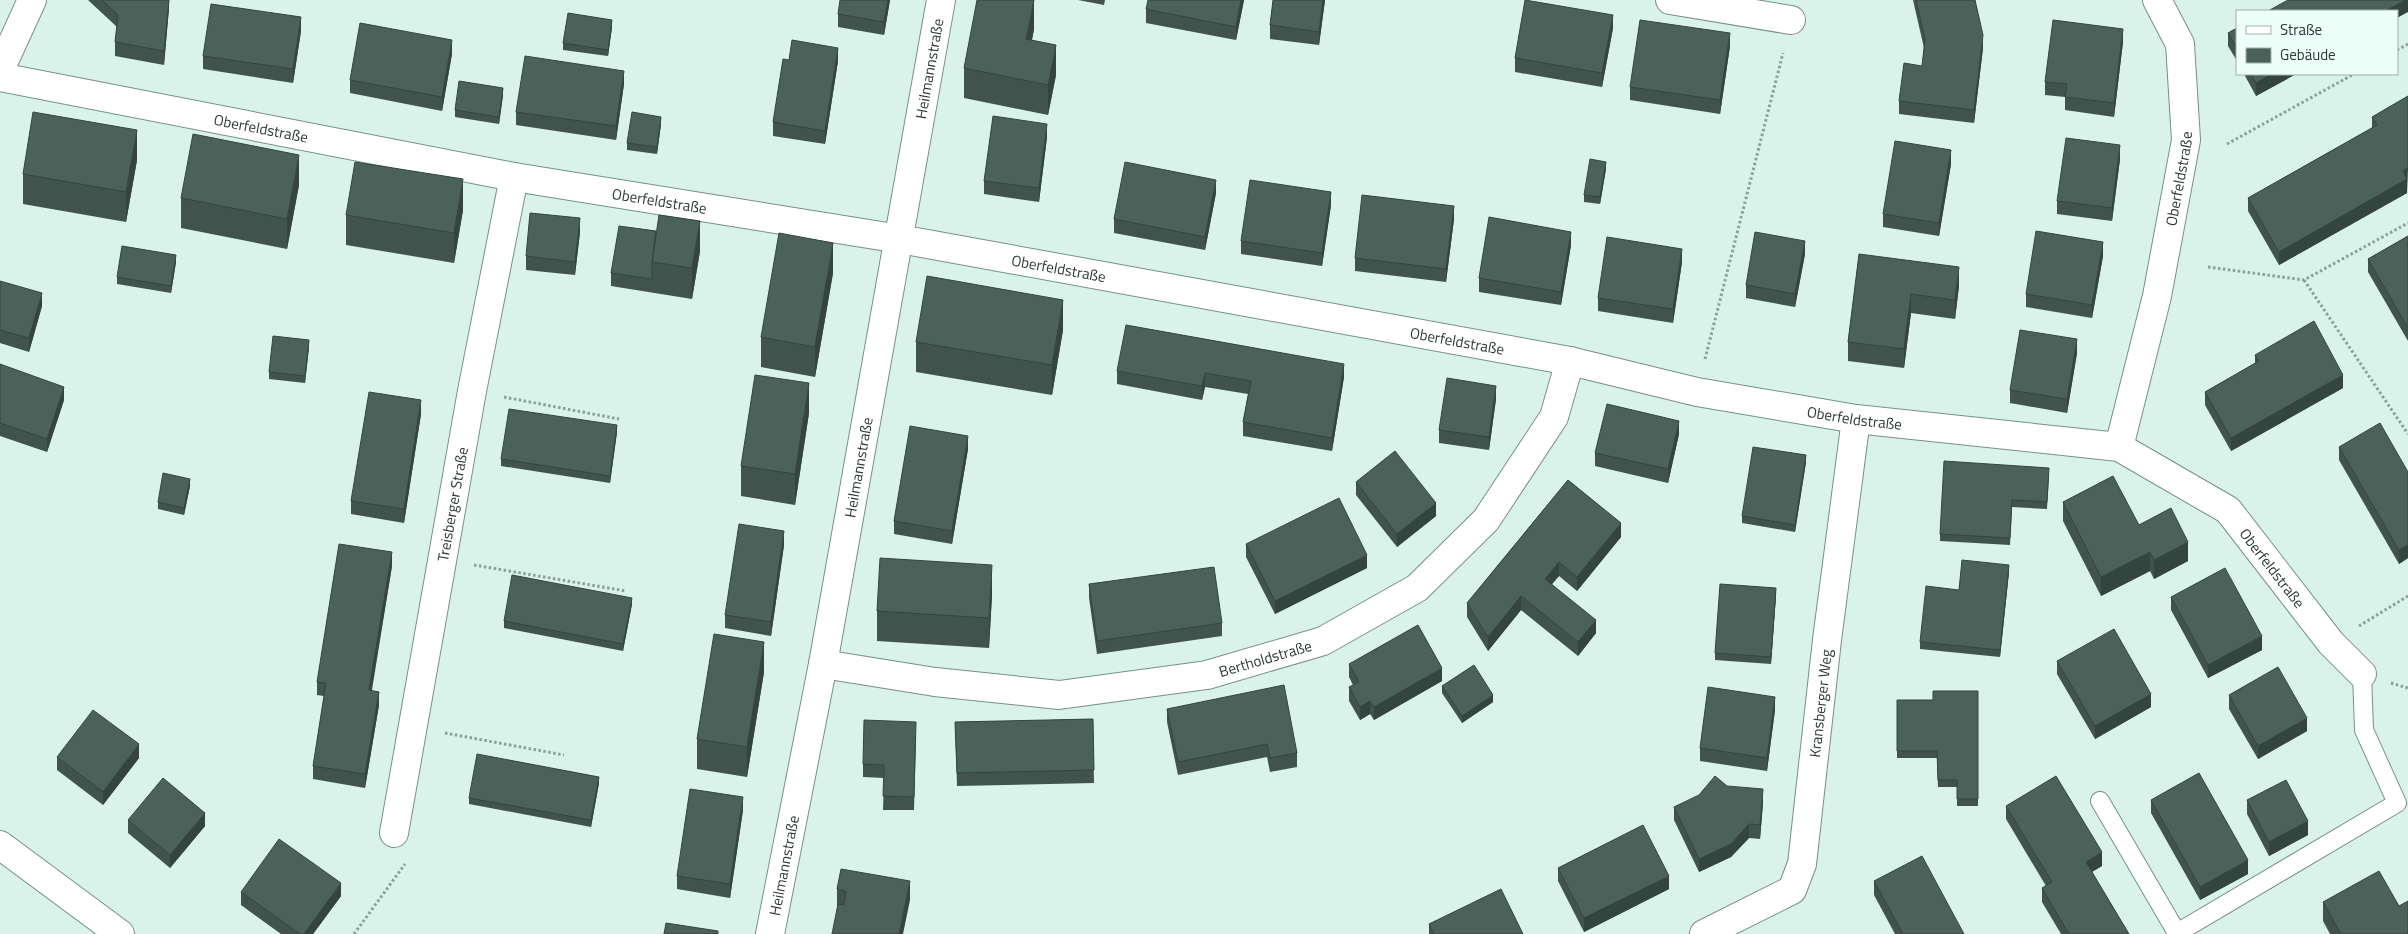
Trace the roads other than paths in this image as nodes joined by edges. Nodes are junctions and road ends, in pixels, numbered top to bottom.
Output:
1 (32, 0) edge
2 (940, 0) edge
3 (1670, 0) edge
4 (2157, 0) edge
5 (1791, 20) road end
6 (0, 70) edge
7 (0, 77) edge
8 (514, 177) junction
9 (900, 239) junction
10 (1570, 361) junction
11 (1856, 419) junction
12 (2119, 447) junction
13 (823, 664) junction
14 (2362, 674) joint
15 (2100, 801) dead end
16 (394, 833) road end
17 (0, 845) edge
18 (120, 934) edge
19 (770, 934) edge
20 (1704, 934) edge

1 - 6 street
2 - 9 street, Heilmannstraße
3 - 5 street
4 - 12 street, Oberfeldstraße
7 - 8 street, Oberfeldstraße
8 - 9 street, Oberfeldstraße
8 - 16 street, Treisberger Straße
9 - 10 street, Oberfeldstraße
9 - 13 street, Heilmannstraße
10 - 11 street, Oberfeldstraße
10 - 13 street, Bertholdstraße
11 - 12 street, Oberfeldstraße
11 - 20 street, Kransberger Weg
12 - 14 street, Oberfeldstraße
13 - 19 street, Heilmannstraße
14 - 15 lane
17 - 18 street

